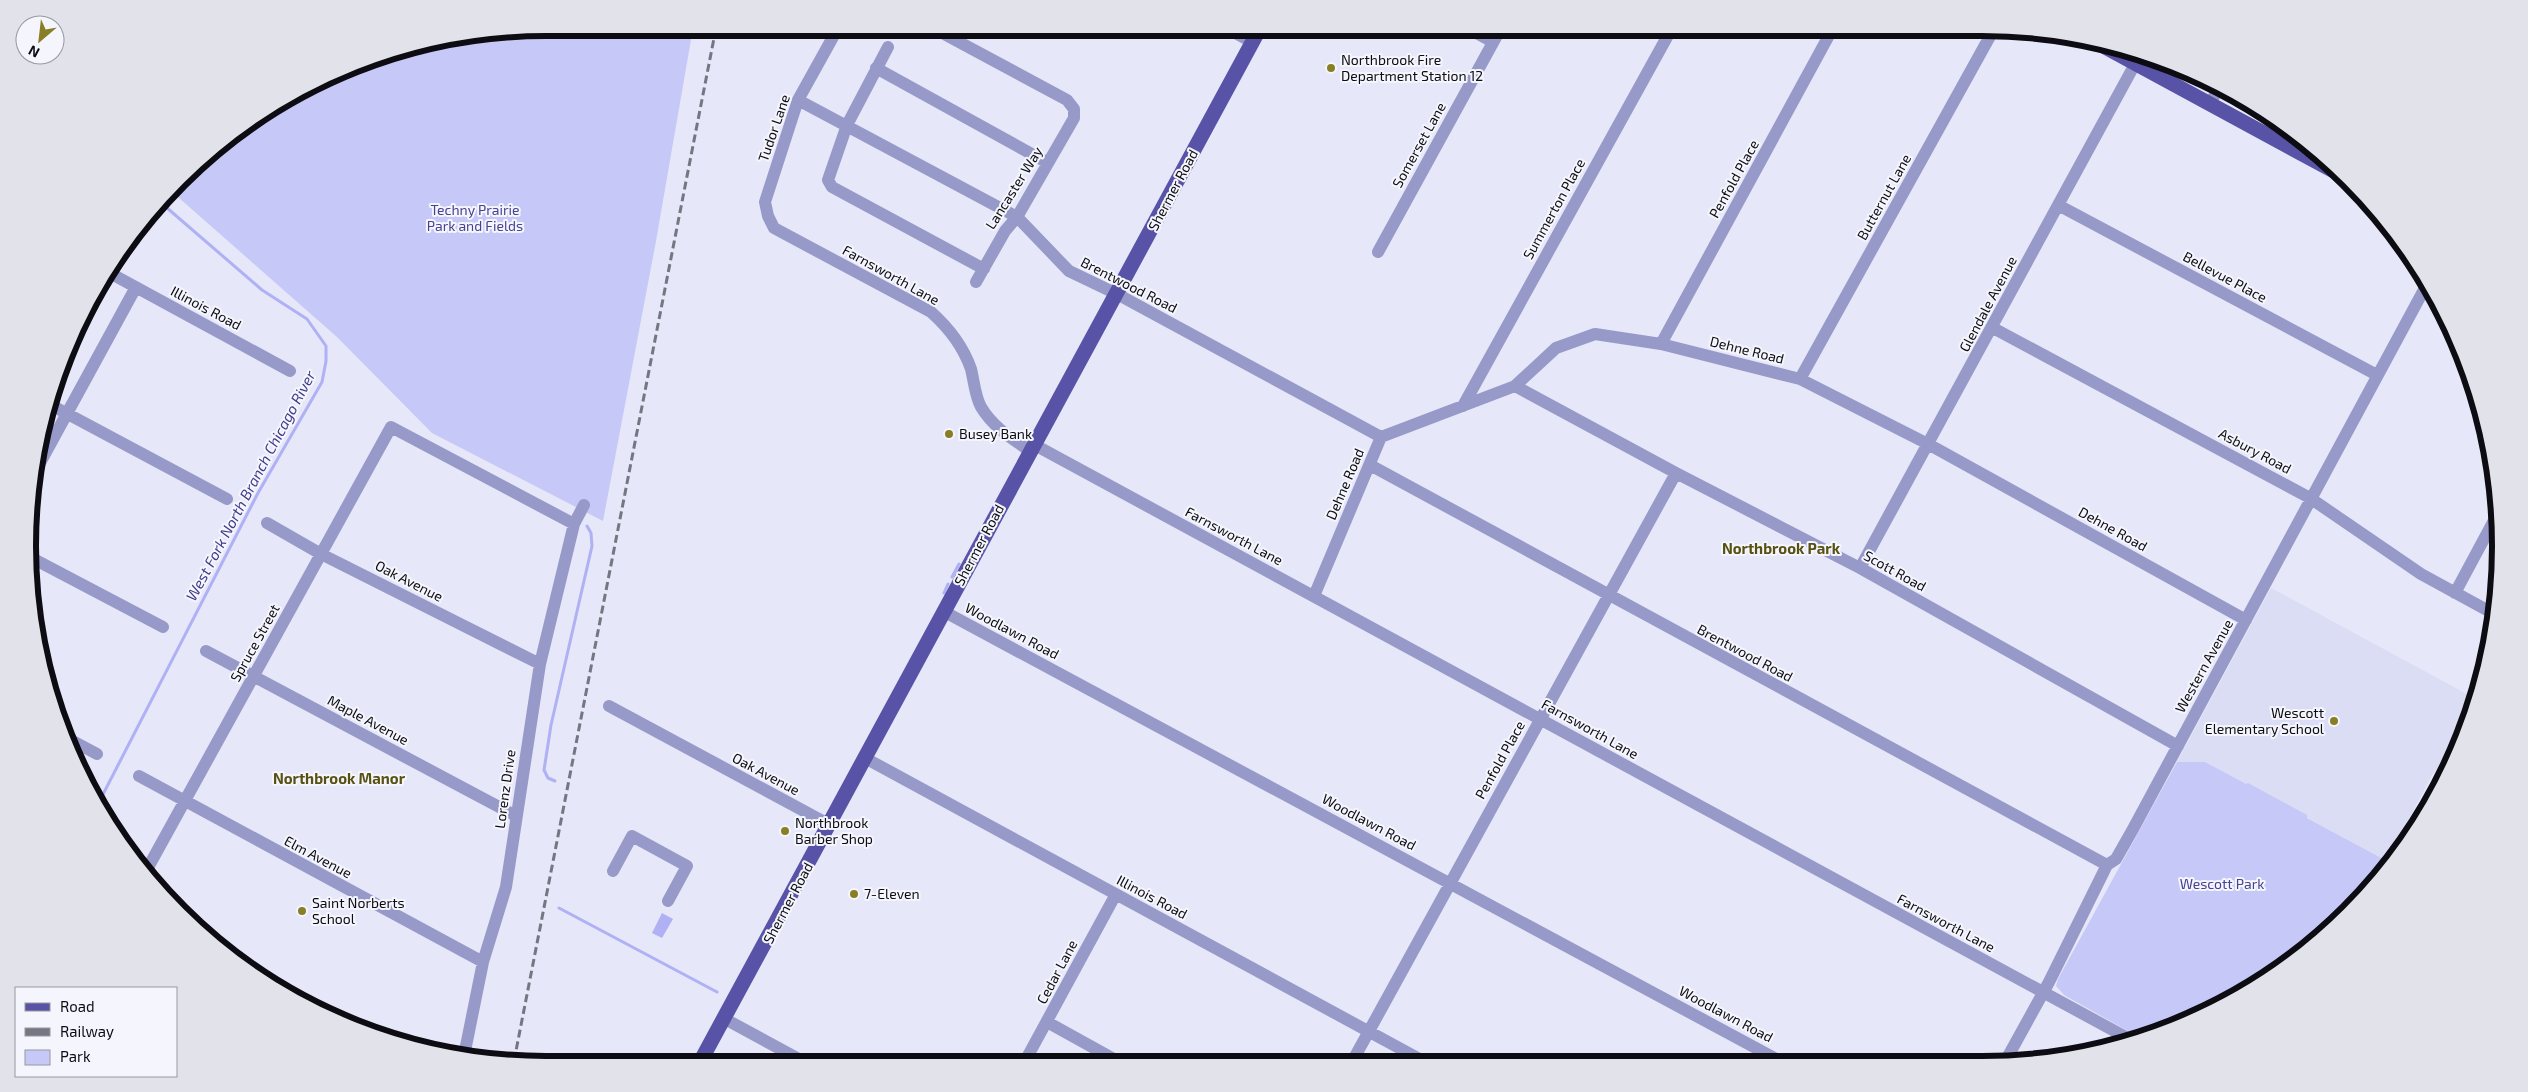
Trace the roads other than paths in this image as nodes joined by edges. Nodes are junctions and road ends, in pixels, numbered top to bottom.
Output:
1 (834, 36) edge
2 (948, 36) edge
3 (1241, 36) edge
4 (1255, 36) edge
5 (1483, 36) edge
6 (1497, 36) edge
7 (1668, 36) edge
8 (1829, 36) edge
9 (1990, 36) edge
10 (1252, 42) junction
11 (1494, 42) junction
12 (888, 48) dead end
13 (2137, 60) edge
14 (2146, 63) edge
15 (876, 68) junction
16 (2216, 94) edge
17 (798, 100) junction
18 (2210, 104) junction
19 (847, 125) junction
20 (2316, 161) edge
21 (1048, 163) junction
22 (2058, 205) junction
23 (768, 216) joint
24 (1017, 217) junction
25 (1378, 252) dead end
26 (984, 269) junction
27 (114, 275) edge
28 (976, 282) dead end
29 (136, 287) junction
30 (2423, 291) edge
31 (1117, 294) junction
32 (1993, 328) junction
33 (1661, 344) junction
34 (290, 371) dead end
35 (2377, 375) junction
36 (1800, 379) junction
37 (1516, 386) junction
38 (1463, 406) junction
39 (56, 408) edge
40 (67, 414) junction
41 (1381, 437) junction
42 (1928, 444) junction
43 (1032, 448) junction
44 (45, 454) edge
45 (1370, 465) junction
46 (1676, 473) junction
47 (2310, 498) junction
48 (227, 499) dead end
49 (584, 506) dead end
50 (267, 522) dead end
51 (574, 524) junction
52 (2491, 525) edge
53 (321, 554) junction
54 (36, 560) edge
55 (1860, 568) junction
56 (2455, 593) junction
57 (1608, 595) junction
58 (1314, 596) junction
59 (2487, 610) edge
60 (943, 611) junction
61 (2246, 620) junction
62 (163, 627) dead end
63 (206, 651) dead end
64 (540, 664) junction
65 (253, 676) junction
66 (609, 706) dead end
67 (1539, 719) junction
68 (76, 743) edge
69 (2178, 746) junction
70 (97, 754) dead end
71 (865, 758) junction
72 (139, 776) dead end
73 (184, 802) junction
74 (516, 816) junction
75 (830, 825) junction
76 (149, 865) edge
77 (2107, 865) junction
78 (613, 871) dead end
79 (1450, 882) junction
80 (1116, 894) junction
81 (668, 901) dead end
82 (484, 962) junction
83 (2043, 992) junction
84 (725, 1019) junction
85 (1046, 1022) junction
86 (1369, 1031) junction
87 (2123, 1035) edge
88 (466, 1049) edge
89 (2009, 1055) edge
90 (703, 1056) edge
91 (793, 1056) edge
92 (1028, 1056) edge
93 (1108, 1056) edge
94 (1355, 1056) edge
95 (1414, 1056) edge
96 (1771, 1056) edge

1 - 17 street, Tudor Lane
2 - 21 street, Lancaster Way
3 - 10 street
4 - 10 main road, Shermer Road
5 - 11 street
6 - 11 street, Somerset Lane
7 - 38 street, Summerton Place
8 - 33 street, Penfold Place
9 - 36 street, Butternut Lane
10 - 31 main road, Shermer Road
11 - 25 street, Somerset Lane
12 - 15 street
13 - 22 street, Glendale Avenue
14 - 18 main road
15 - 19 street
15 - 21 street
16 - 18 street
17 - 19 street, Brentwood Road
17 - 23 street, Tudor Lane
18 - 20 main road
19 - 24 street, Brentwood Road
19 - 26 street
21 - 24 street, Lancaster Way
22 - 32 street, Glendale Avenue
22 - 35 street, Bellevue Place
23 - 43 street, Farnsworth Lane
24 - 26 street, Lancaster Way
24 - 31 street, Brentwood Road
26 - 28 street, Lancaster Way
27 - 29 street, Illinois Road
29 - 34 street, Illinois Road
29 - 40 street
30 - 35 street, Western Avenue
31 - 41 street, Brentwood Road
31 - 43 main road, Shermer Road
32 - 42 street, Glendale Avenue
32 - 47 street, Asbury Road
33 - 36 street, Dehne Road
33 - 37 street, Dehne Road
35 - 47 street, Western Avenue
36 - 42 street, Dehne Road
37 - 38 street, Dehne Road
37 - 46 street, Scott Road
38 - 41 street, Dehne Road
39 - 40 street
40 - 44 street
40 - 48 street
41 - 45 street, Dehne Road
42 - 55 street, Glendale Avenue
42 - 61 street, Dehne Road
43 - 58 street, Farnsworth Lane
43 - 60 main road, Shermer Road
45 - 57 street, Brentwood Road
45 - 58 street, Dehne Road
46 - 55 street, Scott Road
46 - 57 street, Penfold Place
47 - 56 street, Asbury Road
47 - 61 street, Western Avenue
49 - 51 street, Lorenz Drive
50 - 53 street, Oak Avenue
51 - 53 street, Spruce Street
51 - 64 street, Lorenz Drive
52 - 56 street
53 - 64 street, Oak Avenue
53 - 65 street, Spruce Street
54 - 62 street
55 - 69 street, Scott Road
56 - 59 street, Asbury Road
57 - 67 street, Penfold Place
57 - 77 street, Brentwood Road
58 - 67 street, Farnsworth Lane
60 - 71 main road, Shermer Road
60 - 79 street, Woodlawn Road
61 - 69 street, Western Avenue
63 - 65 street, Maple Avenue
64 - 74 street, Lorenz Drive
65 - 73 street, Spruce Street
65 - 74 street, Maple Avenue
66 - 75 street, Oak Avenue
67 - 79 street, Penfold Place
67 - 83 street, Farnsworth Lane
68 - 70 street
69 - 77 street, Western Avenue
71 - 75 main road, Shermer Road
71 - 80 street, Illinois Road
72 - 73 street, Elm Avenue
73 - 76 street, Spruce Street
73 - 82 street, Elm Avenue
74 - 82 street, Lorenz Drive
75 - 84 main road, Shermer Road
77 - 83 street, Western Avenue
78 - 81 street
79 - 86 street, Penfold Place
79 - 96 street, Woodlawn Road
80 - 85 street, Cedar Lane
80 - 86 street, Illinois Road
82 - 88 street, Lorenz Drive
83 - 87 street, Farnsworth Lane
83 - 89 street, Western Avenue
84 - 90 main road, Shermer Road
84 - 91 street
85 - 92 street, Cedar Lane
85 - 93 street
86 - 94 street, Penfold Place
86 - 95 street, Illinois Road

